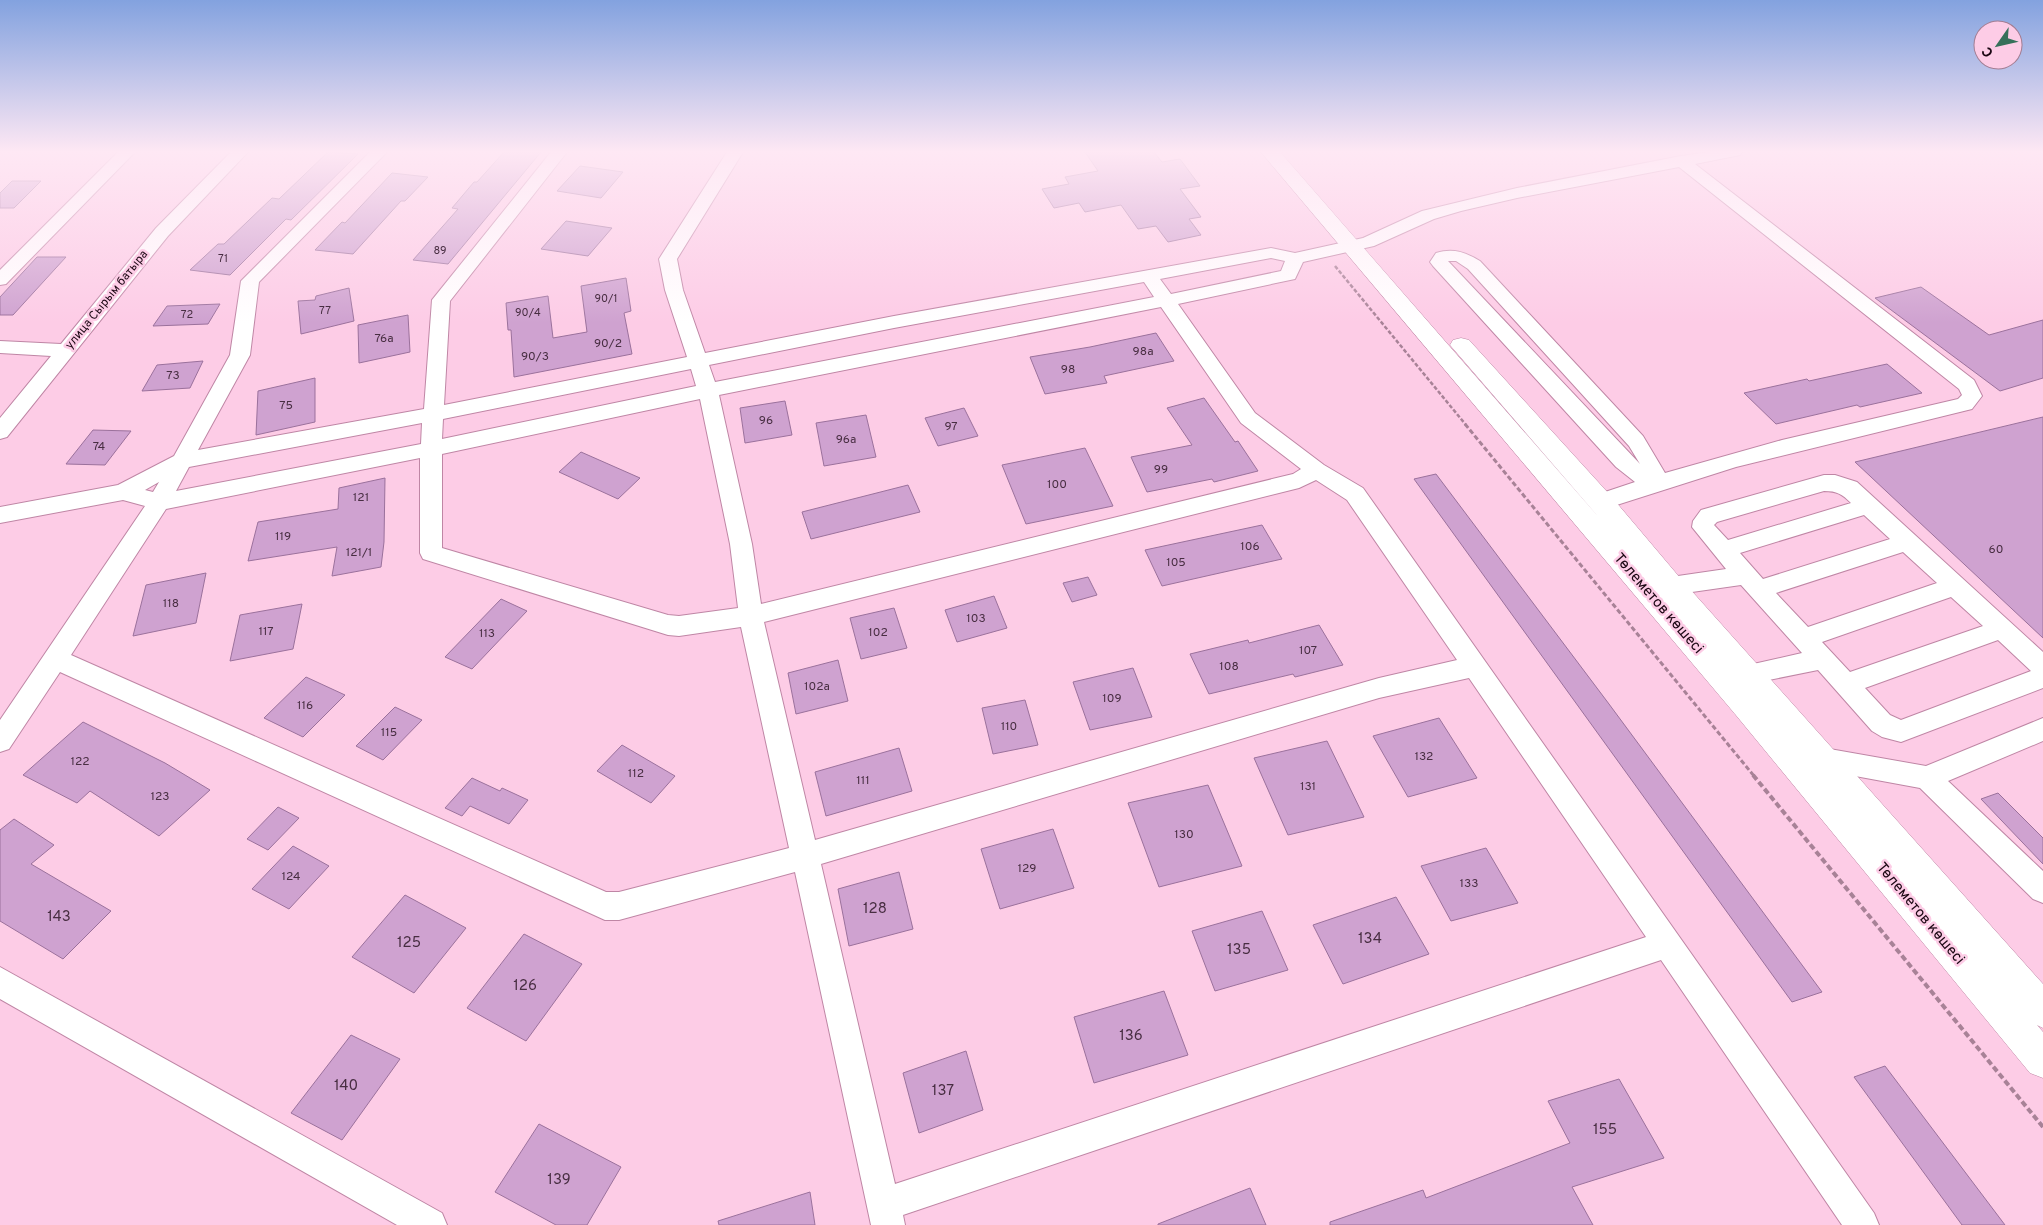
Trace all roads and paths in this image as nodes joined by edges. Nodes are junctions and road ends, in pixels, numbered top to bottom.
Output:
1 (70, 209) edge
2 (184, 209) edge
3 (322, 209) edge
4 (513, 209) edge
5 (700, 209) edge
6 (1326, 209) edge
7 (1334, 209) edge
8 (1449, 209) edge
9 (1743, 209) edge
10 (1360, 244) junction
11 (1324, 252) junction
12 (1295, 258) junction
13 (1148, 275) junction
14 (0, 280) edge
15 (1165, 301) junction
16 (0, 347) edge
17 (67, 350) junction
18 (698, 360) junction
19 (708, 391) junction
20 (434, 414) junction
21 (0, 432) edge
22 (431, 449) junction
23 (182, 461) junction
24 (1316, 470) junction
25 (1652, 483) junction
26 (123, 492) junction
27 (159, 502) junction
28 (1601, 502) junction
29 (1868, 506) junction
30 (0, 515) edge
31 (1907, 542) junction
32 (1723, 550) junction
33 (1752, 582) junction
34 (1671, 586) junction
35 (1955, 586) junction
36 (751, 616) junction
37 (2002, 630) junction
38 (1804, 638) junction
39 (56, 659) junction
40 (1823, 659) junction
41 (1475, 666) junction
42 (2043, 667) edge
43 (1749, 674) junction
44 (2043, 677) edge
45 (1847, 684) junction
46 (2043, 729) edge
47 (0, 741) edge
48 (1824, 759) junction
49 (1802, 775) junction
50 (1927, 778) junction
51 (806, 856) junction
52 (2043, 890) edge
53 (1668, 944) junction
54 (0, 982) edge
55 (2043, 1010) edge
56 (2043, 1060) edge
57 (2043, 1127) edge
58 (886, 1215) edge
59 (430, 1225) edge
60 (1862, 1225) edge

1 - 14 street
2 - 17 street, улица Сырым батыра
3 - 23 street
4 - 20 street
5 - 18 street
6 - 10 main road, Төлеметов көшесі
7 - 10 main road, Төлеметов көшесі
8 - 10 street
9 - 25 street
10 - 11 street
10 - 28 main road, Төлеметов көшесі
10 - 49 main road, Төлеметов көшесі
11 - 12 street
11 - 57 path
12 - 13 street
12 - 15 street
13 - 15 street
13 - 18 street
15 - 19 street
15 - 24 street
16 - 17 street
17 - 21 street, улица Сырым батыра
18 - 19 street
18 - 20 street
19 - 22 street
19 - 36 street
20 - 22 street
20 - 23 street
22 - 27 street
22 - 36 street
23 - 26 street
23 - 27 street
24 - 36 street
24 - 41 street
25 - 25 street
25 - 28 street
26 - 27 street
26 - 30 street
27 - 39 street
28 - 34 main road, Төлеметов көшесі
29 - 31 street
29 - 32 street
29 - 32 street
31 - 33 street
31 - 35 street
32 - 33 street
33 - 34 street
33 - 38 street
34 - 43 main road, Төлеметов көшесі
35 - 37 street
35 - 38 street
36 - 51 street
37 - 42 street
37 - 45 street
38 - 40 street
39 - 47 street
39 - 51 street
40 - 43 street
40 - 45 street
41 - 51 street
41 - 53 street
43 - 48 main road, Төлеметов көшесі
44 - 45 street
46 - 50 street
48 - 49 street
48 - 50 street
48 - 55 main road, Төлеметов көшесі
49 - 56 main road, Төлеметов көшесі
50 - 52 street
51 - 58 street
53 - 58 street
53 - 60 street
54 - 59 street

